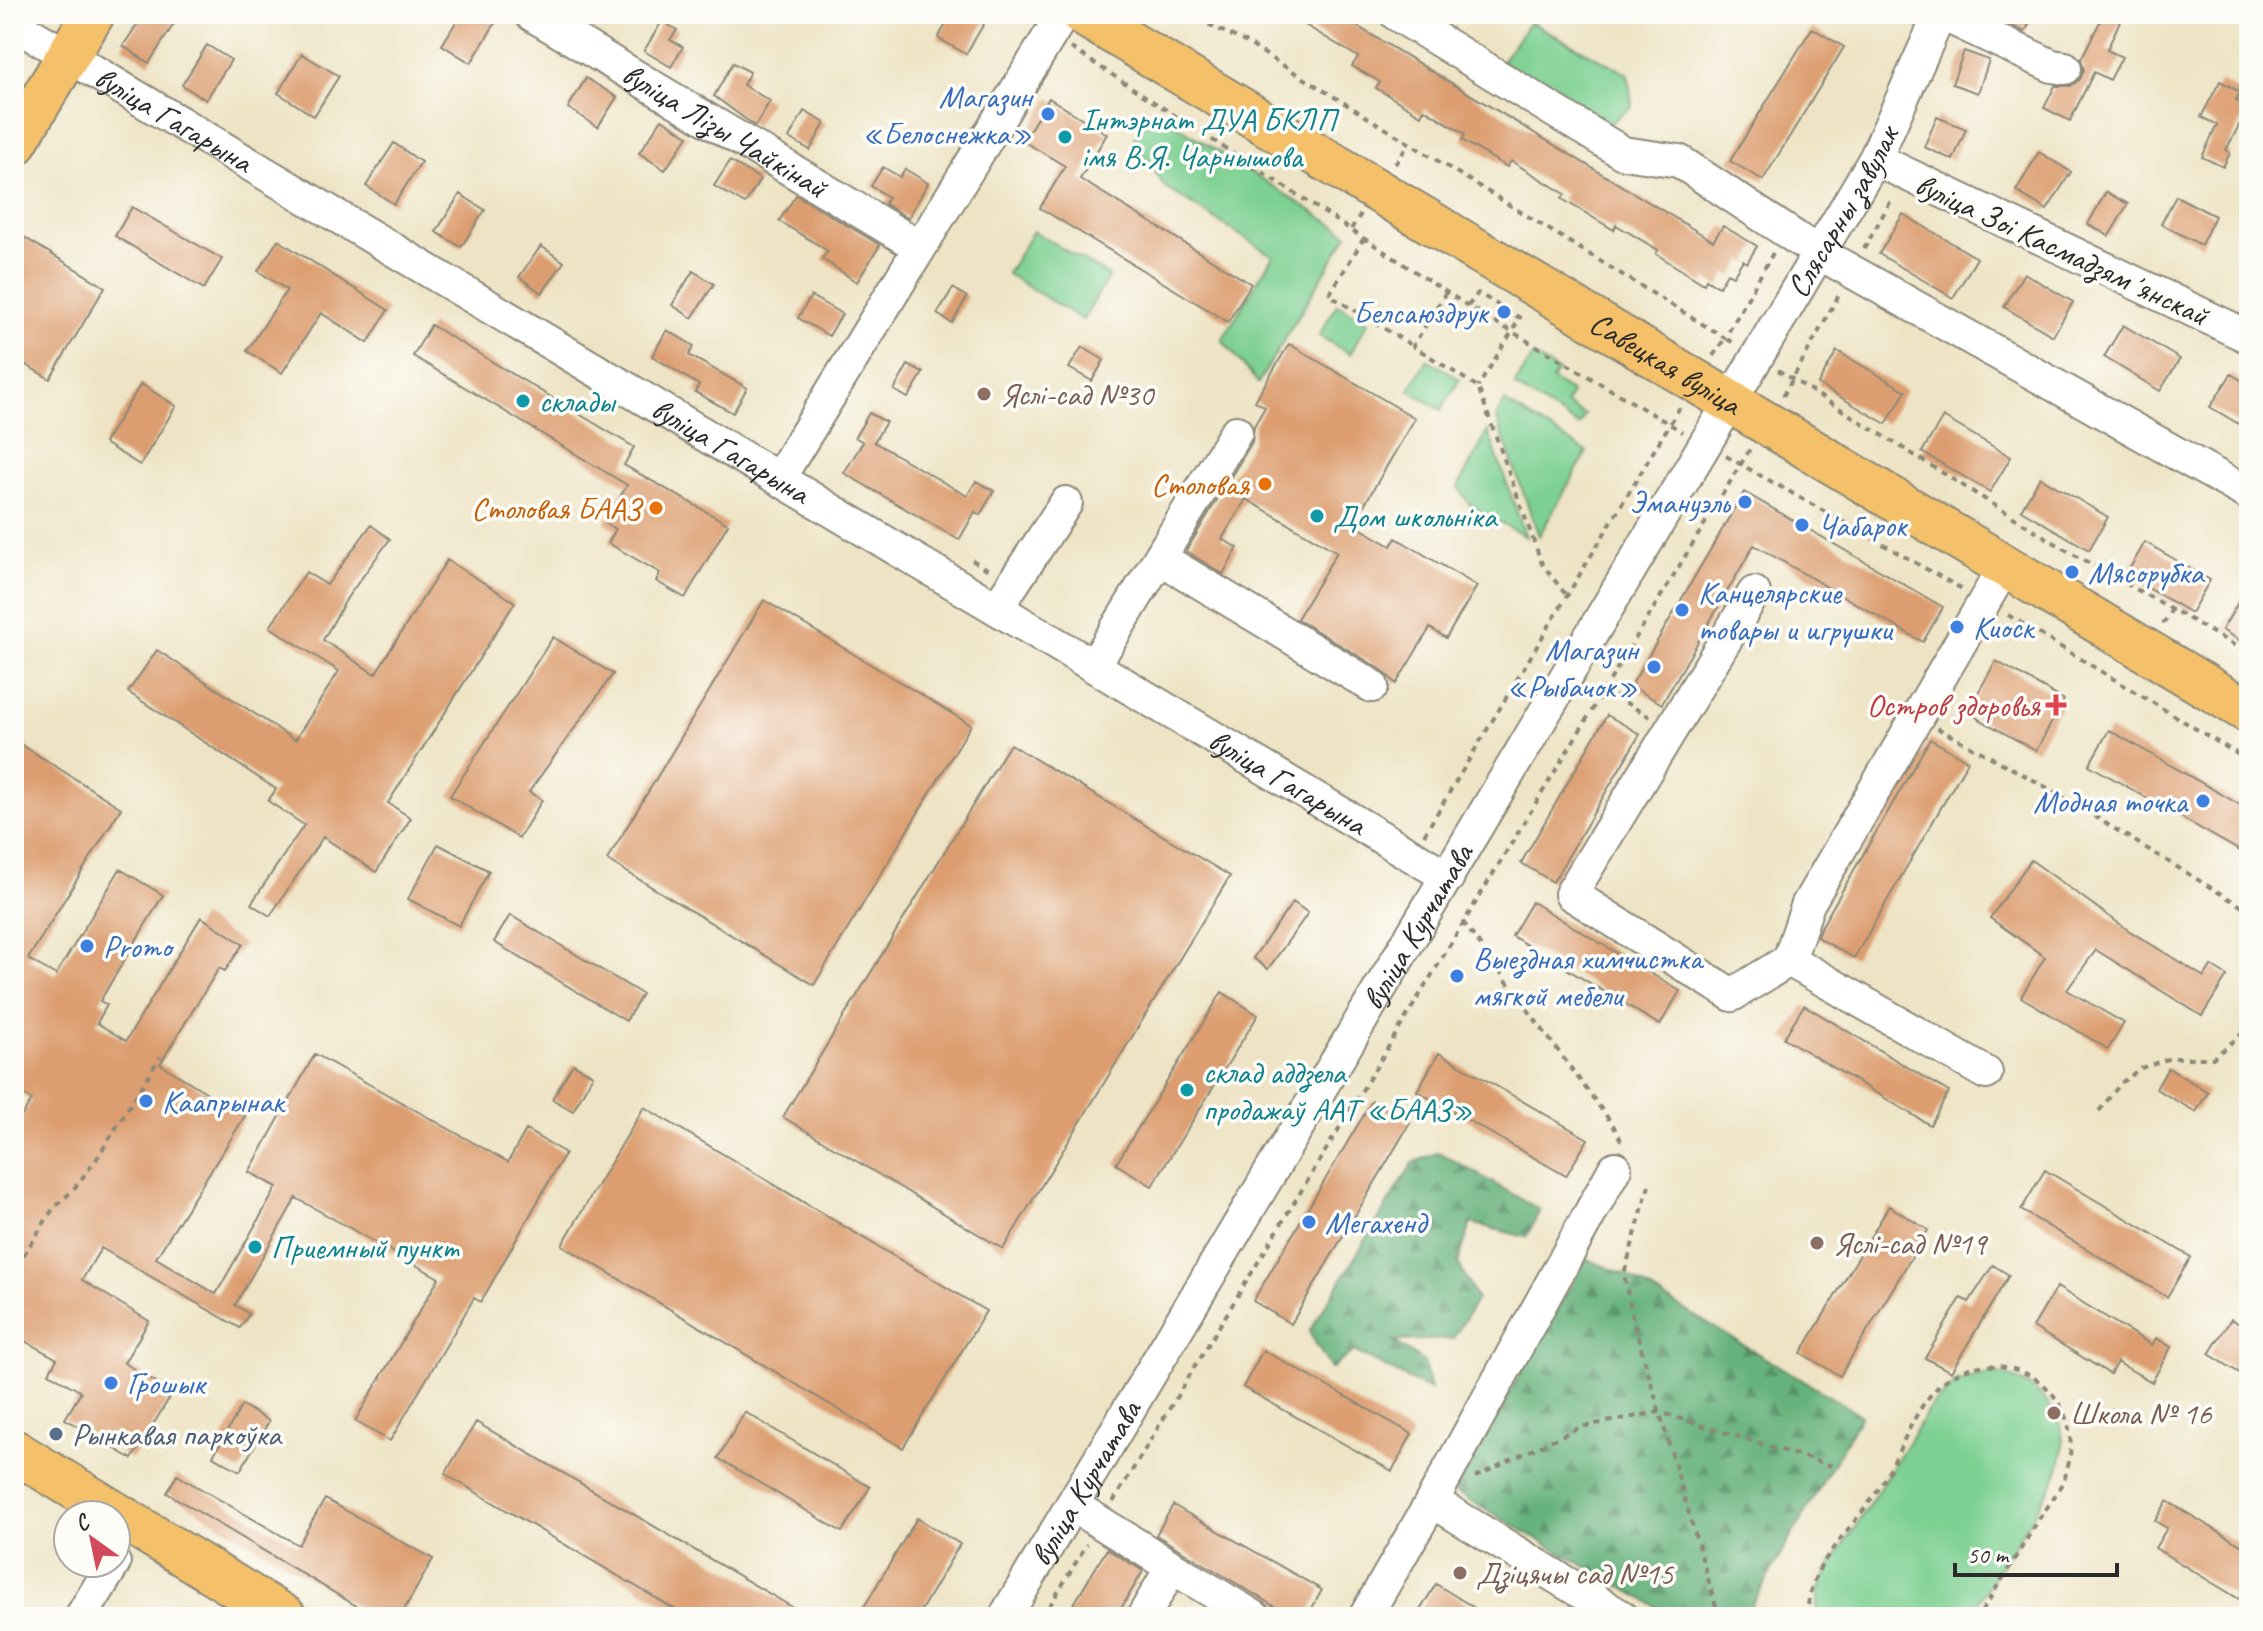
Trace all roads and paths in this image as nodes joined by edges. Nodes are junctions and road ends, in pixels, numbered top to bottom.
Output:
1 (93, 14) edge
2 (531, 14) edge
3 (1021, 14) edge
4 (1187, 14) edge
5 (1396, 14) edge
6 (1941, 14) edge
7 (1065, 21) edge
8 (14, 24) edge
9 (68, 56) junction
10 (2065, 68) dead end
11 (14, 145) edge
12 (1875, 159) junction
13 (1785, 231) junction
14 (1364, 237) junction
15 (920, 247) junction
16 (1819, 253) junction
17 (1446, 292) junction
18 (1468, 306) junction
19 (1510, 332) junction
20 (2249, 337) edge
21 (1725, 338) junction
22 (1413, 346) junction
23 (1757, 357) junction
24 (1478, 387) junction
25 (1714, 391) junction
26 (1669, 424) junction
27 (1236, 432) dead end
28 (1756, 441) dead end
29 (1705, 444) junction
30 (1740, 463) junction
31 (779, 478) junction
32 (2249, 494) edge
33 (1066, 503) dead end
34 (1160, 558) junction
35 (2005, 566) junction
36 (1754, 593) dead end
37 (1567, 596) junction
38 (997, 608) junction
39 (2172, 609) junction
40 (2162, 626) dead end
41 (2249, 654) edge
42 (1094, 666) junction
43 (1372, 686) dead end
44 (1604, 690) junction
45 (2249, 712) edge
46 (1926, 722) dead end
47 (1671, 730) junction
48 (1412, 855) junction
49 (1448, 877) junction
50 (2249, 911) edge
51 (1463, 922) junction
52 (1789, 960) junction
53 (2249, 1028) edge
54 (160, 1057) dead end
55 (1986, 1073) dead end
56 (2099, 1111) dead end
57 (1621, 1160) joint
58 (1649, 1185) dead end
59 (14, 1262) edge
60 (1659, 1412) junction
61 (14, 1451) edge
62 (1832, 1466) dead end
63 (1470, 1479) dead end
64 (67, 1499) edge
65 (1432, 1501) junction
66 (1072, 1505) junction
67 (1100, 1522) junction
68 (132, 1553) edge
69 (1172, 1567) junction
70 (104, 1579) edge
71 (81, 1617) edge
72 (285, 1617) edge
73 (1005, 1617) edge
74 (1043, 1617) edge
75 (1143, 1617) edge
76 (1254, 1617) edge
77 (1365, 1617) edge
78 (1622, 1617) edge
79 (1719, 1617) edge
80 (1808, 1617) edge
81 (1978, 1617) edge

1 - 9 main road
2 - 15 street, вуліца Лізы Чайкінай
3 - 7 path
4 - 21 path
5 - 13 street
6 - 10 street
6 - 12 street, Слясарны завулак
7 - 14 path
7 - 15 street
7 - 25 main road, Савецкая вуліца
8 - 9 street, вуліца Гагарына
9 - 11 main road
9 - 31 street, вуліца Гагарына
12 - 16 street, Слясарны завулак
12 - 20 street, вуліца Зоі Касмадзямʼянскай
13 - 16 street
13 - 21 path
14 - 17 path
14 - 22 path
15 - 31 street
16 - 23 street, Слясарны завулак
16 - 32 street
17 - 18 path
17 - 22 path
18 - 19 path
18 - 19 path
19 - 24 path
19 - 26 path
21 - 23 path
21 - 25 path
22 - 24 path
23 - 25 street, Слясарны завулак
23 - 39 path
24 - 37 path
25 - 26 path
25 - 29 street, вуліца Курчатава
25 - 35 main road, Савецкая вуліца
26 - 29 path
26 - 37 path
27 - 34 street
28 - 30 path
29 - 30 path
29 - 49 street, вуліца Курчатава
30 - 44 path
31 - 38 street, вуліца Гагарына
33 - 38 street
34 - 42 street
34 - 43 street
35 - 45 main road, Савецкая вуліца
35 - 52 street
36 - 47 street
37 - 48 path
38 - 42 street, вуліца Гагарына
39 - 40 path
39 - 41 path
42 - 48 street, вуліца Гагарына
44 - 47 path
44 - 51 path
46 - 50 path
47 - 52 street
48 - 49 street, вуліца Гагарына
49 - 66 street, вуліца Курчатава
51 - 57 path
51 - 67 path
52 - 55 street
53 - 56 path
54 - 59 path
57 - 65 street
58 - 60 path
60 - 62 path
60 - 63 path
60 - 79 path
61 - 64 main road
65 - 77 street
65 - 78 street
66 - 67 street
66 - 73 street, вуліца Курчатава
67 - 69 street
67 - 74 path
68 - 72 main road
69 - 75 street
69 - 76 street
70 - 71 street
80 - 81 path

